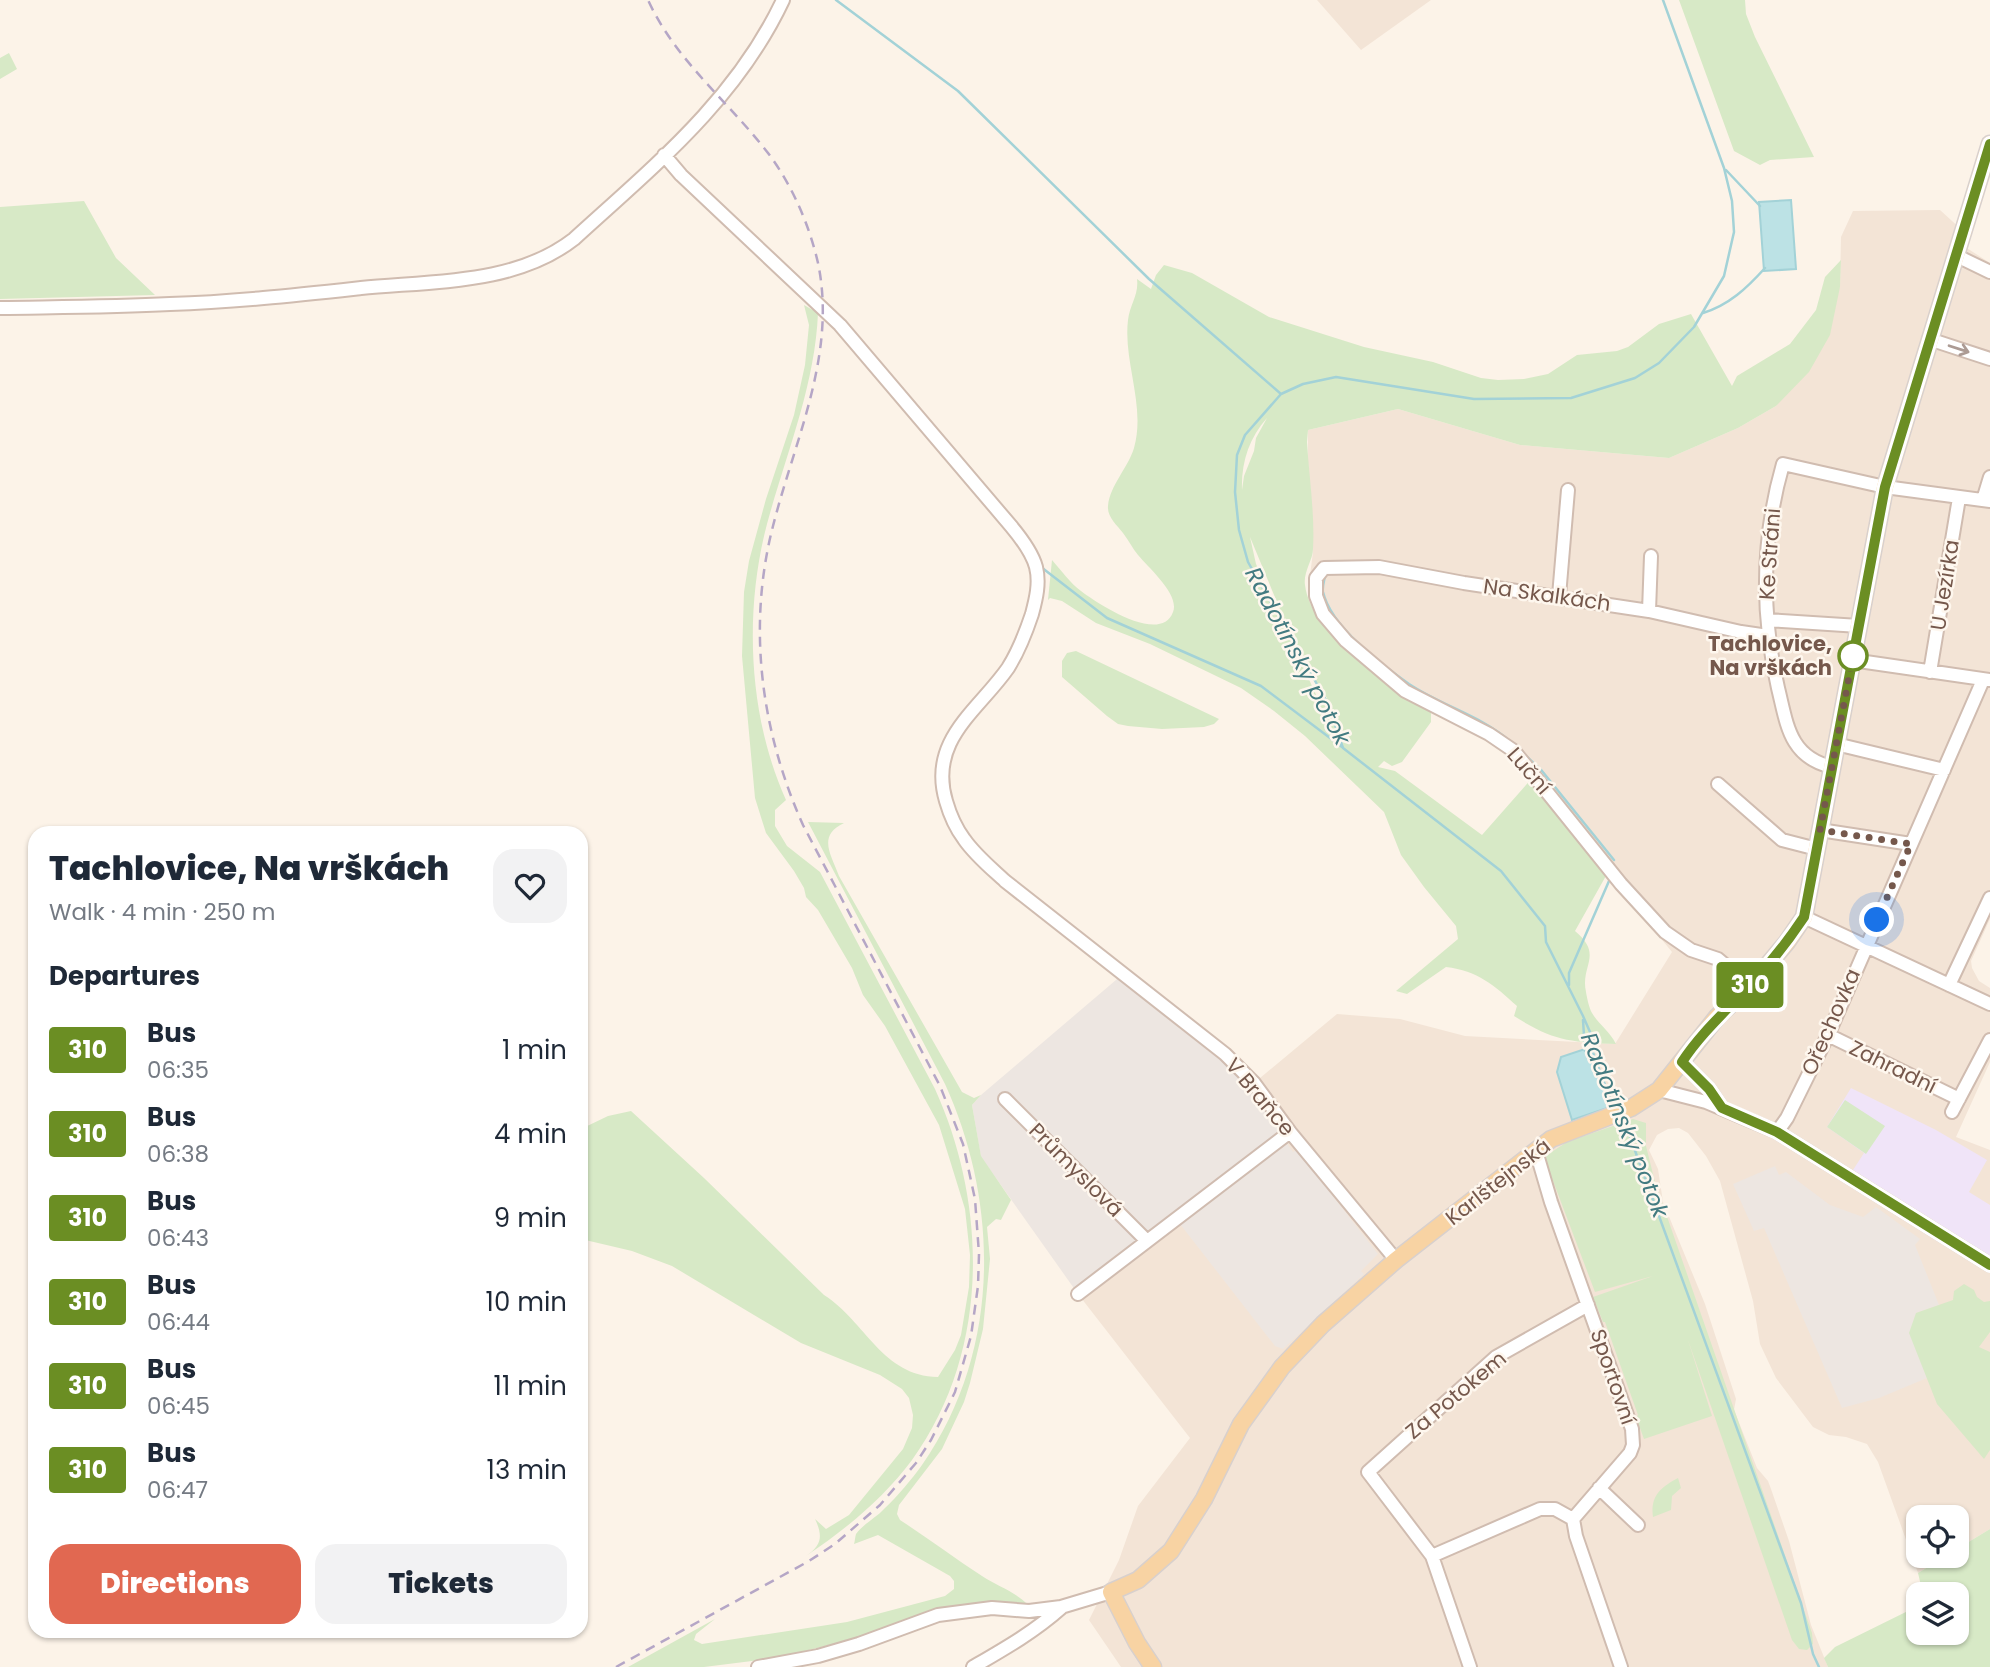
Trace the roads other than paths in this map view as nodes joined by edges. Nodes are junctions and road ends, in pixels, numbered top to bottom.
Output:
1 (783, 0) edge
2 (1990, 144) edge
3 (664, 155) junction
4 (1957, 249) junction
5 (1990, 272) edge
6 (0, 308) edge
7 (1929, 338) junction
8 (1990, 359) edge
9 (1990, 477) edge
10 (1885, 487) junction
11 (1568, 490) dead end
12 (1959, 498) junction
13 (1986, 501) edge
14 (1651, 556) dead end
15 (1324, 568) joint
16 (1559, 596) junction
17 (1649, 611) junction
18 (1768, 620) junction
19 (1858, 626) junction
20 (1768, 636) junction
21 (1852, 660) junction
22 (1930, 672) junction
23 (1986, 680) edge
24 (1836, 744) junction
25 (1832, 767) junction
26 (1944, 770) junction
27 (1718, 784) dead end
28 (1820, 830) junction
29 (1911, 844) junction
30 (1817, 849) junction
31 (1990, 898) edge
32 (1804, 917) junction
33 (1865, 946) junction
34 (1949, 985) junction
35 (1750, 986) junction
36 (1990, 1004) edge
37 (1828, 1035) junction
38 (1990, 1040) edge
39 (1682, 1062) junction
40 (1659, 1090) junction
41 (1959, 1098) junction
42 (1005, 1099) dead end
43 (1722, 1108) junction
44 (1952, 1112) dead end
45 (1290, 1132) junction
46 (1777, 1132) junction
47 (1535, 1151) junction
48 (1147, 1241) junction
49 (1396, 1260) junction
50 (1990, 1265) edge
51 (1078, 1294) dead end
52 (1588, 1305) junction
53 (1599, 1488) junction
54 (1573, 1519) junction
55 (1638, 1525) dead end
56 (1432, 1556) junction
57 (1111, 1591) junction
58 (1061, 1608) junction
59 (758, 1667) edge
60 (974, 1667) edge
61 (1153, 1667) edge
62 (1470, 1667) edge
63 (1621, 1667) edge

1 - 3 street
2 - 4 main road, Karlštejnská
3 - 6 street
3 - 45 street, V Braňce
4 - 5 street
4 - 7 main road, Karlštejnská
7 -> 8 street
7 - 10 main road, Karlštejnská
9 - 13 street
10 - 12 street
10 - 18 street, Ke Stráni
10 - 19 main road, Karlštejnská
11 - 16 street
12 - 13 street
12 - 22 street, U Jezírka
14 - 17 street
15 - 16 street, Na Skalkách
15 - 35 street, Luční
16 - 17 street, Na Skalkách
17 - 20 street, Na Skalkách
18 - 19 street
18 - 20 street, Ke Stráni
19 - 21 main road, Karlštejnská
20 - 25 street, Ke Stráni
21 - 22 street
21 - 24 main road, Karlštejnská
22 - 23 street
23 - 26 street, Ořechovka
24 - 25 main road, Karlštejnská
24 - 26 street
25 - 28 main road, Karlštejnská
26 - 29 street, Ořechovka
27 - 30 street
28 - 29 street
28 - 30 main road, Karlštejnská
29 - 33 street, Ořechovka
30 - 32 main road, Karlštejnská
31 - 34 street
32 - 33 street
32 - 35 main road, Karlštejnská
33 - 34 street
33 - 37 street, Ořechovka
34 - 36 street
35 - 39 main road, Karlštejnská
37 - 41 street, Zahradní
37 - 46 street, Ořechovka
38 - 41 street
39 - 40 main road, Karlštejnská
39 - 43 street
40 - 43 street
40 - 47 main road, Karlštejnská
41 - 44 street
42 - 48 street, Průmyslová
43 - 46 street
45 - 48 street
45 - 49 street, V Braňce
46 - 50 street
47 - 49 main road, Karlštejnská
47 - 52 street, Sportovní
48 - 51 street
49 - 57 main road, Karlštejnská
52 - 53 street, Sportovní
52 - 56 street, Za Potokem
53 - 54 street, Sportovní
53 - 55 street
54 - 56 street
54 - 63 street
56 - 62 street
57 - 58 street, Karlštejnská
57 - 61 main road
58 - 59 street, Karlštejnská
58 - 60 street

